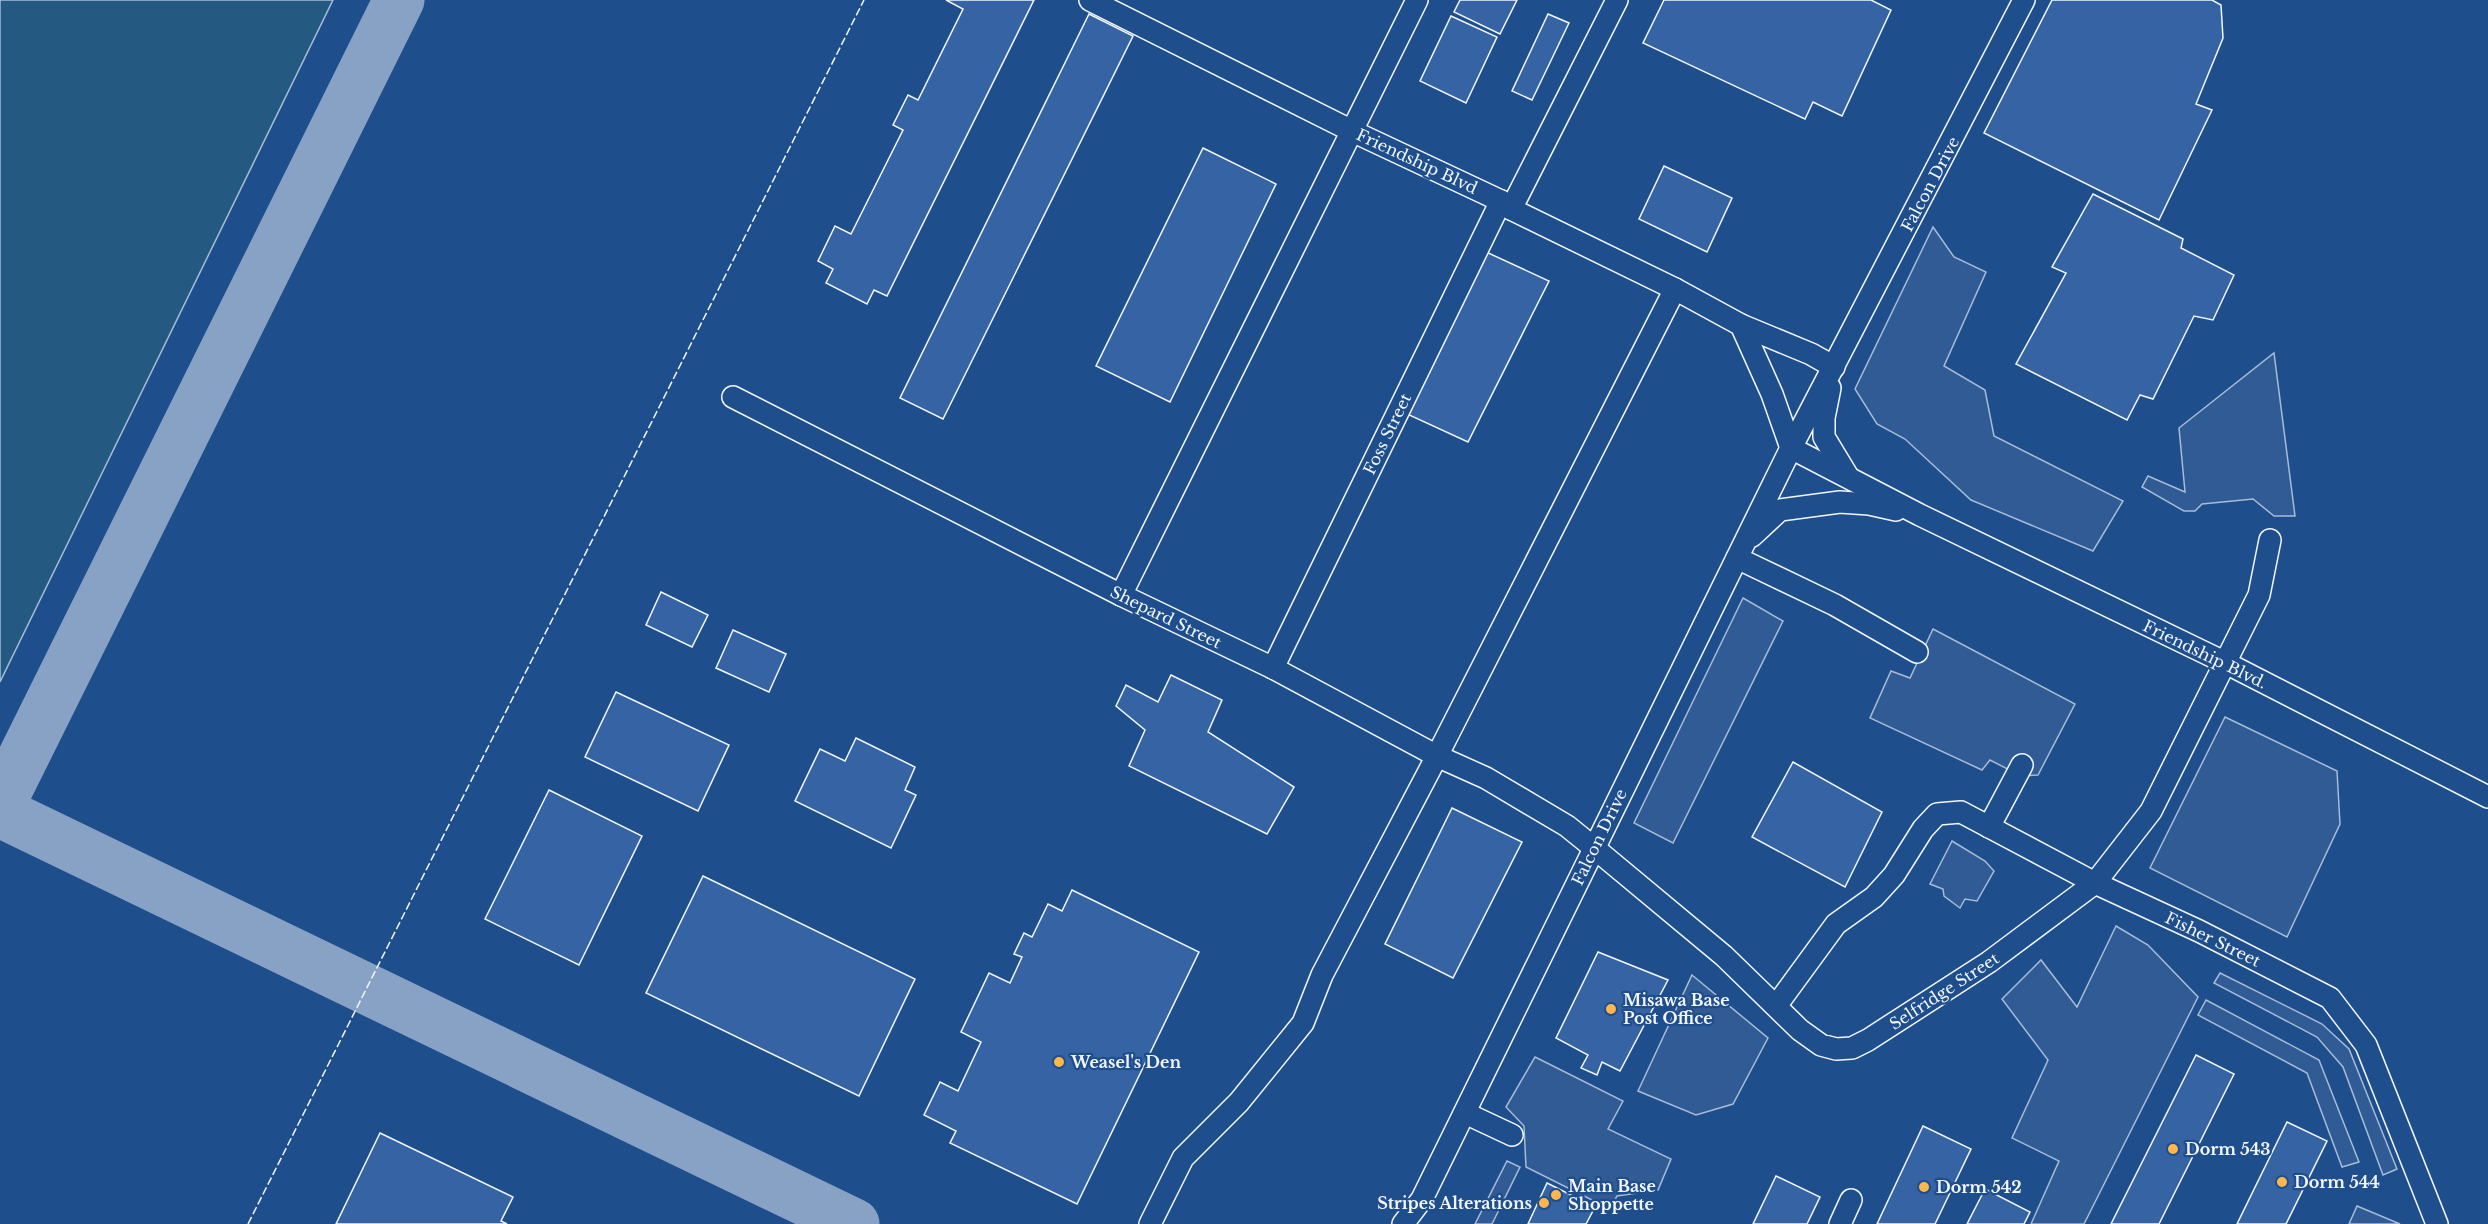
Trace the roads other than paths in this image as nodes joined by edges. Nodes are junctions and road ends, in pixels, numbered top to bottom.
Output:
1 (1090, 0) edge
2 (1417, 0) edge
3 (1617, 0) edge
4 (2024, 0) edge
5 (1352, 131) junction
6 (1506, 205) junction
7 (1675, 289) junction
8 (1741, 325) junction
9 (1834, 367) junction
10 (734, 397) dead end
11 (1791, 448) junction
12 (1848, 476) junction
13 (1920, 515) junction
14 (2270, 540) dead end
15 (1740, 550) junction
16 (1120, 595) junction
17 (1917, 652) dead end
18 (2226, 663) junction
19 (1273, 668) junction
20 (1437, 756) junction
21 (2022, 765) dead end
22 (2488, 797) edge
23 (1989, 827) junction
24 (1593, 847) junction
25 (2095, 883) junction
26 (1776, 1006) junction
27 (1465, 1113) junction
28 (1512, 1135) dead end
29 (1851, 1200) dead end
30 (1150, 1224) edge
31 (1402, 1224) edge
32 (1840, 1224) edge
33 (2437, 1224) edge

1 - 5 street, Friendship Blvd
2 - 5 street
3 - 6 street, Foss Street
4 - 9 street, Falcon Drive
5 - 6 street, Friendship Blvd
5 - 16 street
6 - 7 street, Friendship Blvd
6 - 19 street, Foss Street
7 - 8 street, Friendship Blvd
7 - 20 street
8 - 9 street, Friendship Blvd
8 - 11 street
9 - 11 street, Falcon Drive
9 - 12 street, Friendship Blvd.
10 - 16 street, Shepard Street
11 - 12 street, Friendship Blvd.
11 - 15 street, Falcon Drive
12 - 13 street, Friendship Blvd.
13 - 15 street, Friendship Blvd.
13 - 18 street, Friendship Blvd.
14 - 18 street, Selfridge Street
15 - 17 street
15 - 24 street, Falcon Drive
16 - 19 street, Shepard Street
18 - 22 street, Friendship Blvd.
18 - 25 street, Selfridge Street
19 - 20 street, Shepard Street
20 - 24 street, Shepard Street
20 - 30 street
21 - 23 street
23 - 25 street, Fisher Street
23 - 26 street, Fisher Street
24 - 26 street, Selfridge Street
24 - 27 street, Falcon Drive
25 - 26 street, Selfridge Street
25 - 33 street, Fisher Street
27 - 28 street
27 - 31 street, Falcon Drive
29 - 32 street

